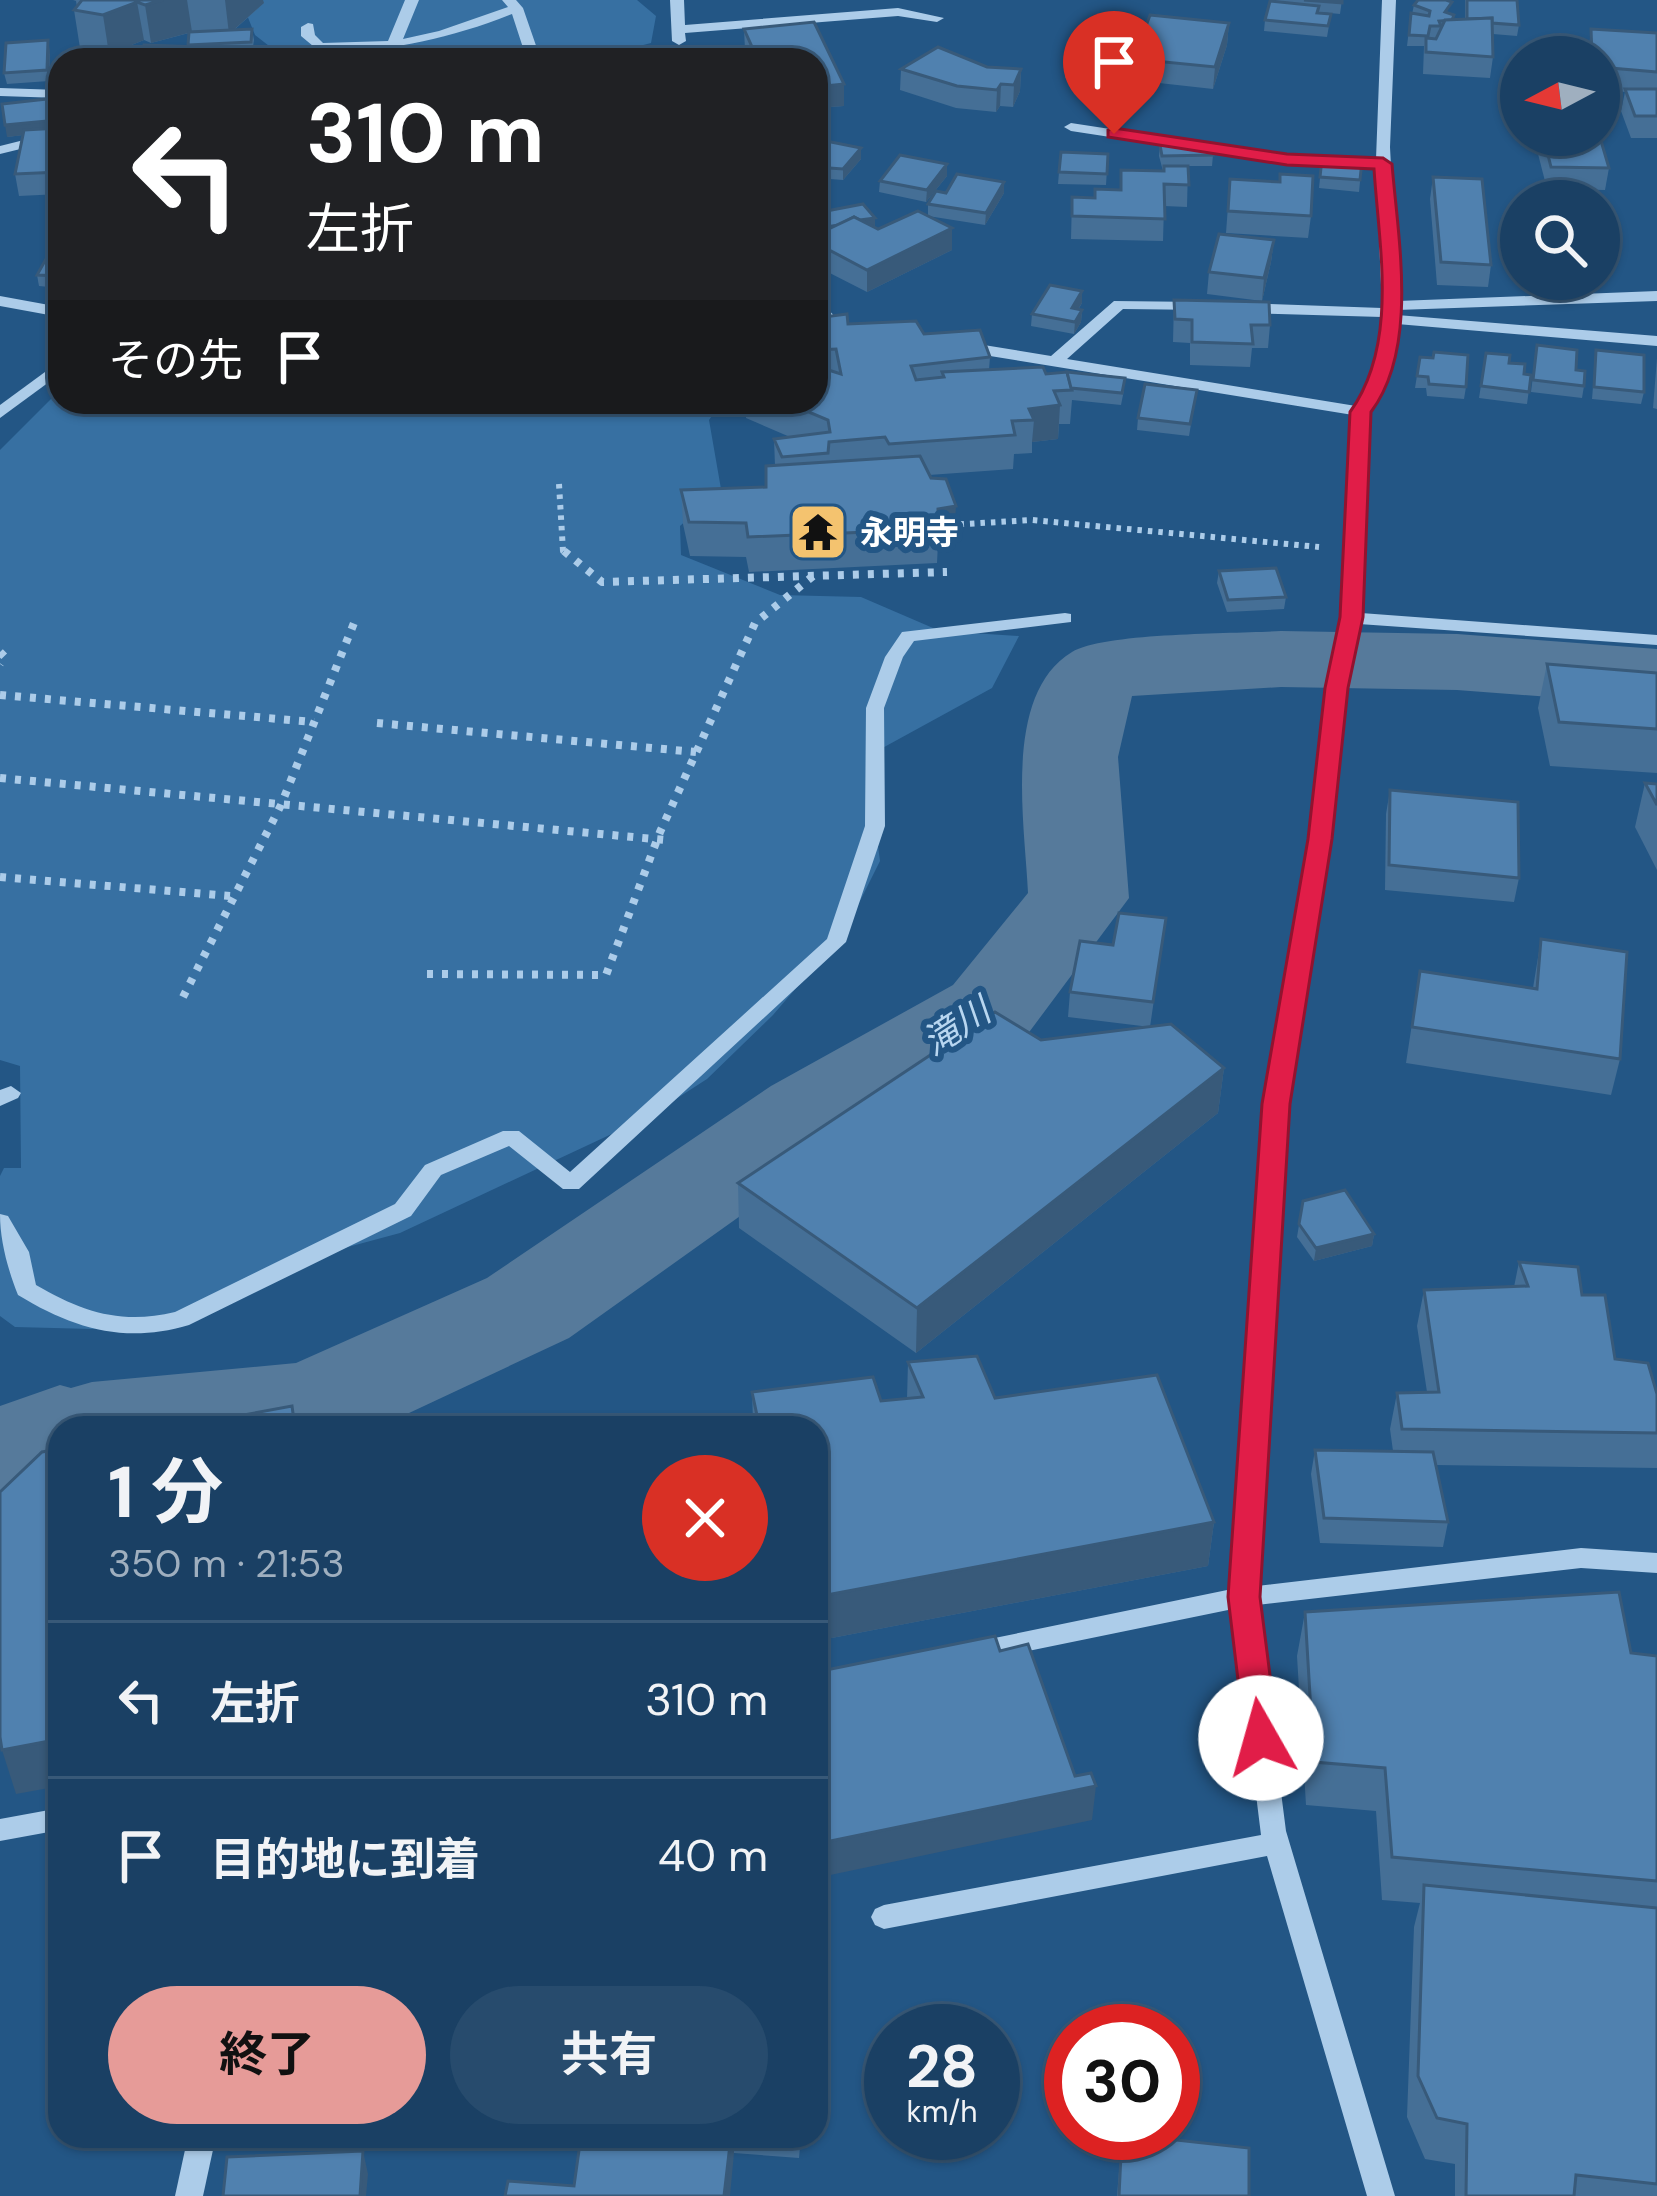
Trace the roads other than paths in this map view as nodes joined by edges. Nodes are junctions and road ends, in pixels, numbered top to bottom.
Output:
1 (412, 0) edge
2 (676, 0) edge
3 (1389, 0) edge
4 (512, 4) edge
5 (937, 18) dead end
6 (308, 26) dead end
7 (679, 29) junction
8 (394, 43) junction
9 (334, 48) edge
10 (373, 48) edge
11 (529, 48) edge
12 (679, 48) edge
13 (0, 92) edge
14 (48, 94) edge
15 (1072, 127) dead end
16 (44, 139) edge
17 (0, 150) edge
18 (1383, 164) junction
19 (1657, 296) edge
20 (0, 301) edge
21 (1210, 307) edge
22 (1232, 308) edge
23 (48, 310) edge
24 (1391, 313) junction
25 (828, 318) edge
26 (837, 328) junction
27 (828, 329) edge
28 (859, 331) edge
29 (1657, 341) edge
30 (946, 344) edge
31 (1055, 361) junction
32 (48, 375) edge
33 (1360, 412) junction
34 (0, 413) edge
35 (1352, 617) junction
36 (1065, 618) dead end
37 (1657, 640) edge
38 (0, 1222) edge
39 (1657, 1563) edge
40 (1244, 1597) junction
41 (951, 1657) edge
42 (48, 1822) edge
43 (0, 1830) edge
44 (1277, 1843) junction
45 (884, 1917) dead end
46 (199, 2148) edge
47 (189, 2196) edge
48 (1381, 2196) edge

1 - 8 street
2 - 7 street
3 - 18 street
4 - 8 street
4 - 11 street
5 - 7 street
6 - 9 street
7 - 12 street
8 - 10 street
13 - 14 street
15 - 18 street
16 - 17 street
18 - 24 street
19 - 24 street
20 - 23 street
21 - 31 street
22 - 24 street
24 - 29 street
24 - 33 street
25 - 26 street
26 - 27 street
26 - 28 street
30 - 31 street
31 - 33 street
32 - 34 street
33 - 35 street
35 - 37 street
35 - 40 street
36 - 38 street
39 - 40 street
40 - 41 street
40 - 44 street
42 - 43 street
44 - 45 street
44 - 48 street
46 - 47 street

